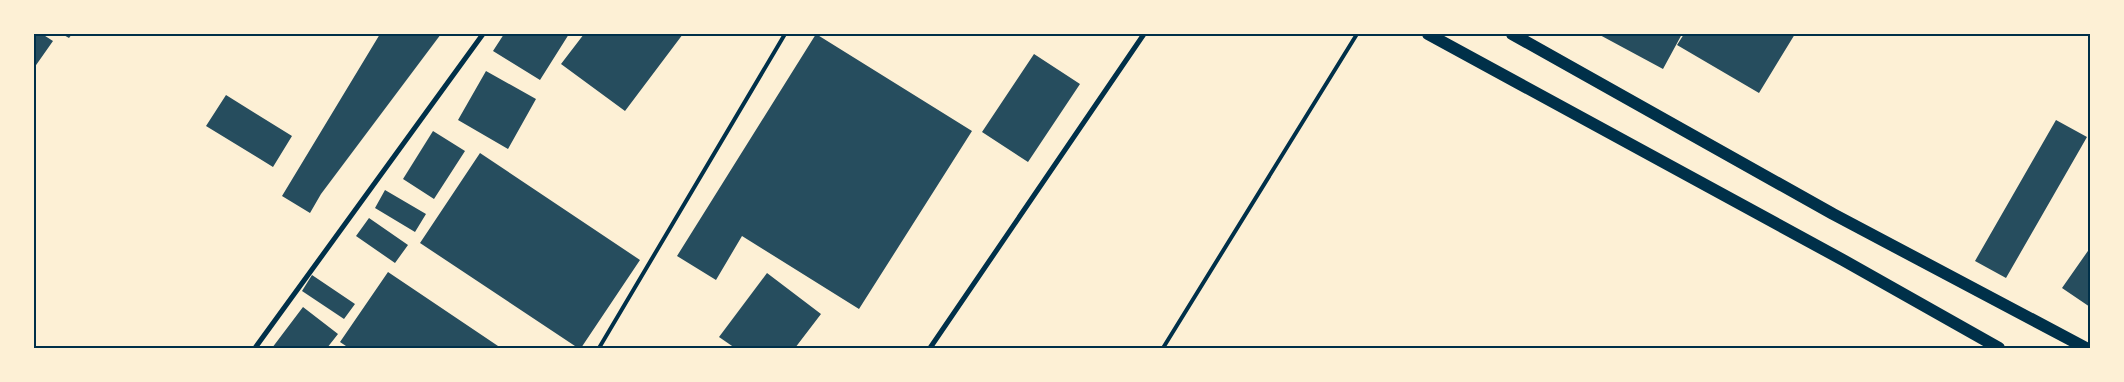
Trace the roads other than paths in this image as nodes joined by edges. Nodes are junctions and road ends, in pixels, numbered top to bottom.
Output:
1 (482, 34) edge
2 (785, 34) edge
3 (1144, 34) edge
4 (1357, 34) edge
5 (1428, 34) edge
6 (1512, 34) edge
7 (255, 348) edge
8 (599, 348) edge
9 (930, 348) edge
10 (1163, 348) edge
11 (1999, 348) edge
12 (2086, 348) edge

1 - 7 street
2 - 8 lane
3 - 9 street
4 - 10 lane
5 - 11 main road
6 - 12 main road

